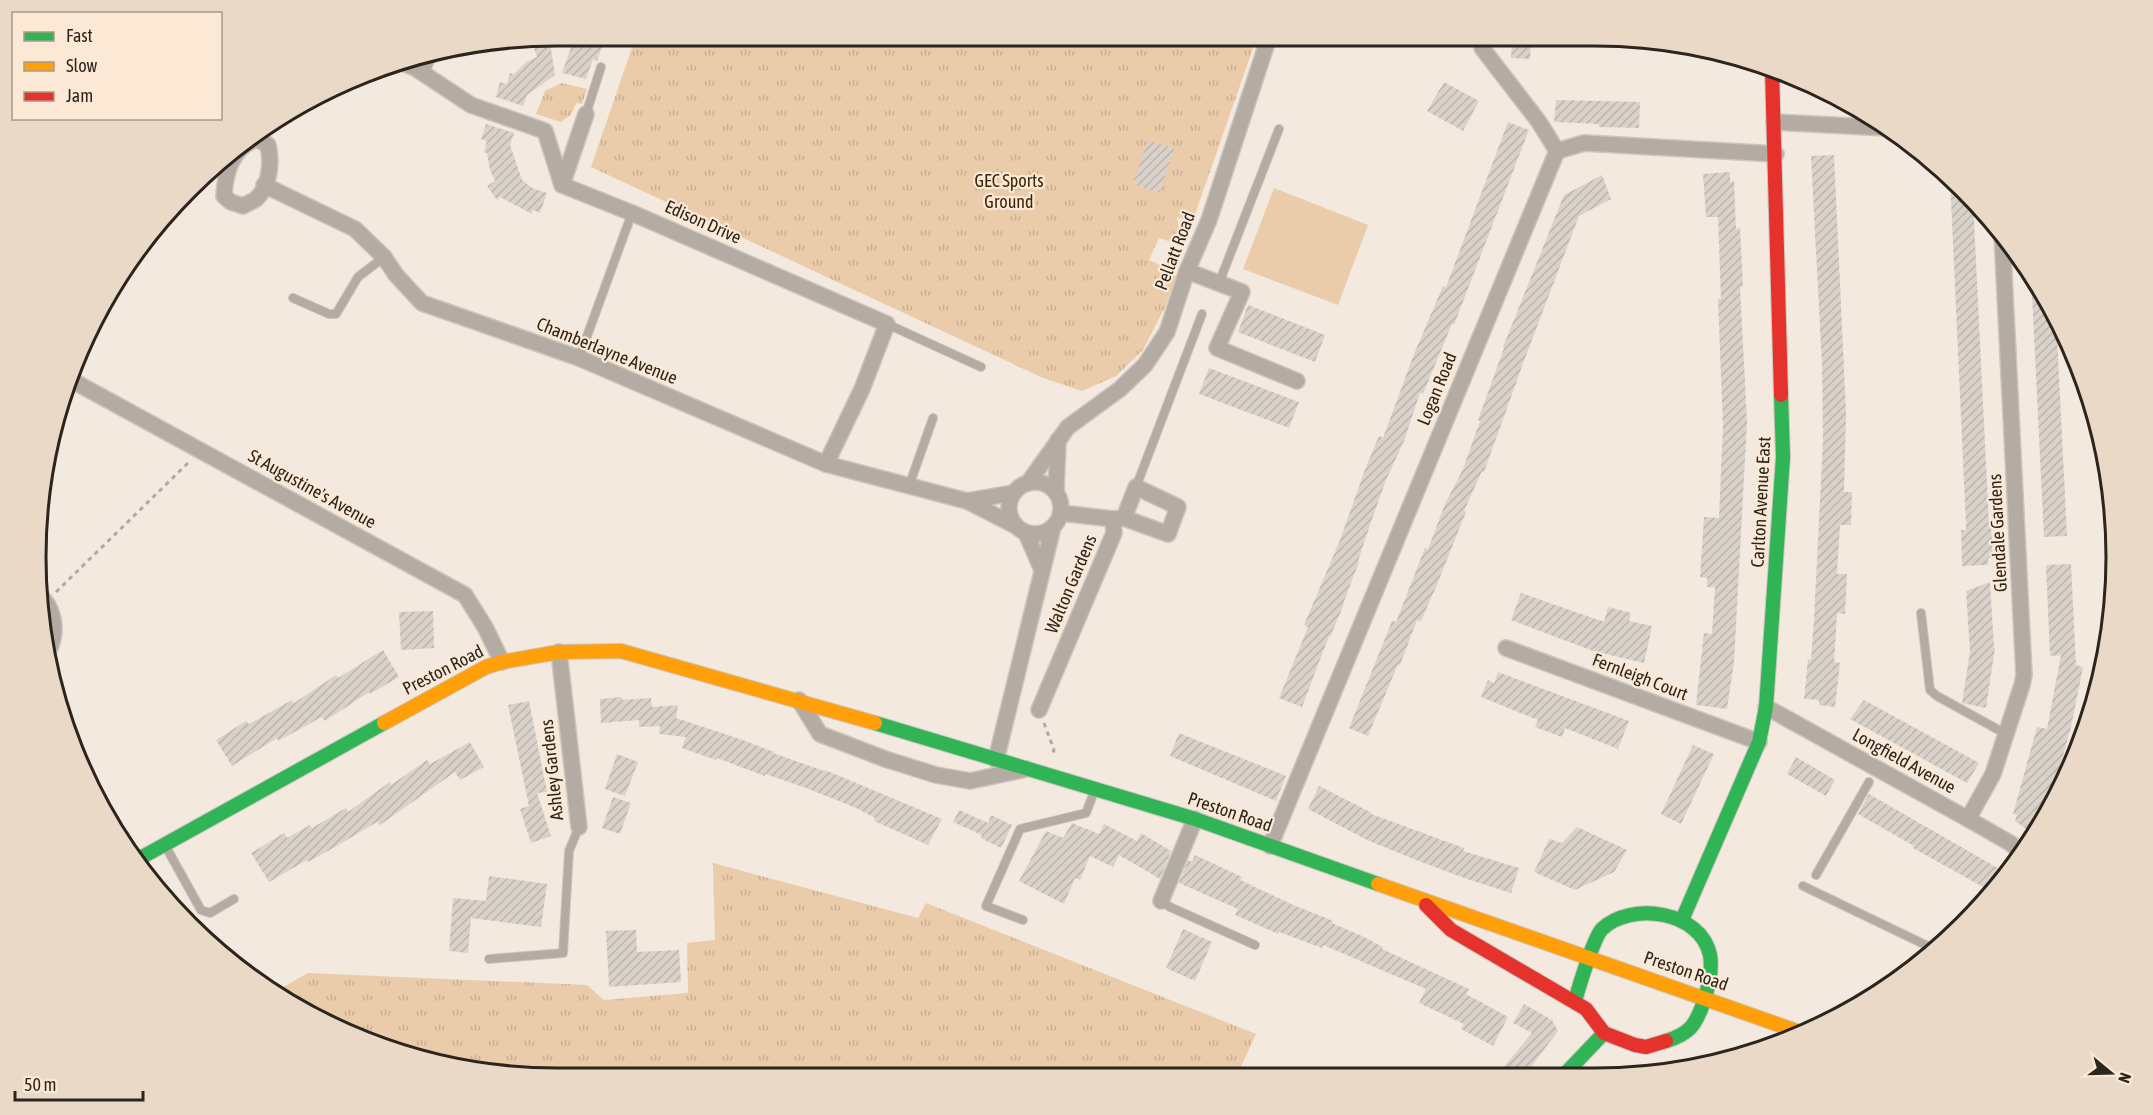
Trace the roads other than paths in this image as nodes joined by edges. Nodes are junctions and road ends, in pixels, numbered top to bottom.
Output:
1 (1266, 46) edge
2 (1482, 48) dead end
3 (429, 63) edge
4 (601, 67) dead end
5 (414, 68) edge
6 (425, 75) junction
7 (1772, 78) edge
8 (586, 114) joint
9 (1774, 122) junction
10 (1870, 127) edge
11 (1279, 129) dead end
12 (1557, 151) junction
13 (1776, 154) junction
14 (264, 184) dead end
15 (562, 185) junction
16 (632, 213) junction
17 (2003, 249) edge
18 (384, 257) junction
19 (1187, 272) junction
20 (1219, 283) junction
21 (293, 298) dead end
22 (1202, 314) dead end
23 (887, 324) junction
24 (579, 358) junction
25 (981, 367) dead end
26 (1297, 381) dead end
27 (77, 383) edge
28 (933, 418) dead end
29 (1058, 440) junction
30 (826, 464) junction
31 (1028, 483) junction
32 (909, 486) junction
33 (1136, 487) junction
34 (1056, 491) junction
35 (1013, 494) junction
36 (966, 501) junction
37 (1061, 513) junction
38 (1118, 518) junction
39 (1053, 527) junction
40 (1021, 529) junction
41 (1042, 570) junction
42 (50, 609) edge
43 (1921, 613) dead end
44 (53, 637) edge
45 (1506, 648) dead end
46 (559, 652) junction
47 (502, 662) junction
48 (800, 700) junction
49 (1767, 707) junction
50 (1039, 710) road end
51 (2006, 734) junction
52 (1760, 742) junction
53 (996, 760) junction
54 (1026, 769) junction
55 (1869, 782) dead end
56 (1095, 789) junction
57 (1195, 819) junction
58 (1968, 819) junction
59 (579, 827) joint
60 (165, 845) junction
61 (1270, 846) junction
62 (2016, 848) edge
63 (143, 856) edge
64 (1816, 875) dead end
65 (1803, 886) dead end
66 (234, 899) dead end
67 (1419, 899) junction
68 (1161, 901) joint
69 (1023, 920) dead end
70 (1682, 920) junction
71 (1255, 945) dead end
72 (1927, 946) edge
73 (489, 959) dead end
74 (1589, 959) junction
75 (1706, 998) junction
76 (1575, 1002) junction
77 (1792, 1029) edge
78 (1604, 1033) junction
79 (1571, 1068) edge

1 - 19 street, Pellatt Road
2 - 12 street
3 - 6 lane
4 - 8 lane
5 - 6 street
6 - 15 street
7 - 9 street, Carlton Avenue East
8 - 15 street
9 - 10 street
9 - 13 street, Carlton Avenue East
11 - 20 lane
12 - 13 street
12 - 61 street, Logan Road
13 - 49 street, Carlton Avenue East
14 - 18 street, Chamberlayne Avenue
15 - 16 street, Edison Drive
16 - 23 street, Edison Drive
16 - 24 lane
17 - 51 street, Glendale Gardens
18 - 21 lane
18 - 24 street, Chamberlayne Avenue
19 - 20 street
19 - 29 street, Pellatt Road
20 - 26 street
22 - 33 lane
23 - 25 lane
23 - 30 street
24 - 30 street, Chamberlayne Avenue
27 - 47 street, St Augustine's Avenue
28 - 32 lane
29 - 31 street, Pellatt Road
29 - 34 street
30 - 32 street, Chamberlayne Avenue
31 - 34 street
31 - 35 street, Pellatt Road
32 - 36 street, Chamberlayne Avenue
33 - 38 street
33 - 38 street
34 - 37 street
35 - 36 street, Chamberlayne Avenue
35 - 40 street
36 - 40 street, Chamberlayne Avenue
37 - 38 street, Walton Gardens
37 - 39 street
38 - 50 street, Walton Gardens
39 - 40 street
39 - 41 street
40 - 41 street
41 - 53 street
42 - 44 street
43 - 51 lane
45 - 52 street, Fernleigh Court
46 - 47 street, Preston Road
46 - 48 street, Preston Road
46 - 59 street, Ashley Gardens
47 - 60 street, Preston Road
48 - 53 street, Preston Road
48 - 54 street, Preston Road
49 - 52 street, Carlton Avenue East
49 - 58 street, Longfield Avenue
51 - 58 street, Glendale Gardens
52 - 70 street, Carlton Avenue East
53 - 54 street, Preston Road
54 - 56 street, Preston Road
55 - 64 lane
56 - 57 street, Preston Road
56 - 69 lane
57 - 61 street, Preston Road
57 - 68 street
58 - 62 street, Longfield Avenue
59 - 73 lane, Ashley Gardens
60 - 63 street, Preston Road
60 - 66 lane
61 - 67 street, Preston Road
65 - 72 lane
67 - 74 street, Preston Road
67 - 76 street, Preston Road
68 - 71 lane
70 - 74 street
70 - 75 street
74 - 75 street, Preston Road
74 - 76 street
75 - 77 street, Preston Road
75 - 78 street
76 - 78 street
78 - 79 street

